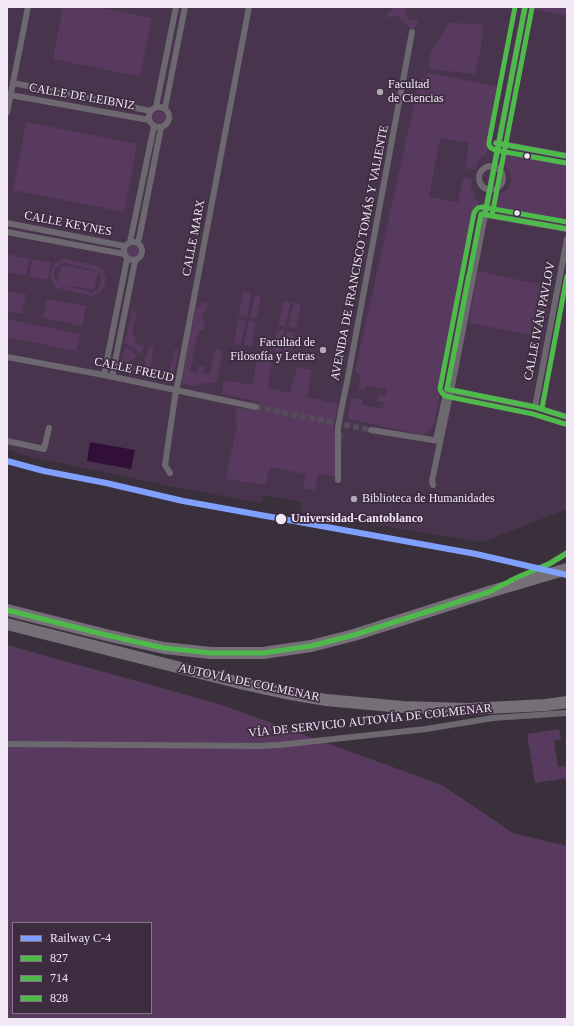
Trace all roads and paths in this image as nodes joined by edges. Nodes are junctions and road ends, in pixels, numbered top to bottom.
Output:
1 (28, 7) edge
2 (176, 7) edge
3 (185, 7) edge
4 (249, 7) edge
5 (522, 7) edge
6 (525, 7) edge
7 (412, 32) dead end
8 (13, 83) junction
9 (10, 95) junction
10 (165, 108) junction
11 (153, 109) junction
12 (7, 113) edge
13 (149, 120) junction
14 (154, 126) junction
15 (160, 128) junction
16 (498, 143) junction
17 (567, 156) edge
18 (493, 166) junction
19 (488, 190) junction
20 (483, 214) junction
21 (7, 223) edge
22 (567, 229) edge
23 (7, 232) edge
24 (567, 239) edge
25 (137, 243) junction
26 (127, 244) junction
27 (125, 257) junction
28 (135, 261) junction
29 (7, 357) edge
30 (104, 375) junction
31 (112, 376) junction
32 (176, 390) junction
33 (449, 390) junction
34 (256, 407) tunnel mouth
35 (535, 407) junction
36 (567, 417) edge
37 (49, 428) dead end
38 (371, 430) tunnel mouth
39 (438, 440) junction
40 (7, 441) edge
41 (170, 473) dead end
42 (338, 480) dead end
43 (433, 485) dead end
44 (567, 553) edge
45 (567, 569) edge
46 (489, 592) junction
47 (7, 610) edge
48 (7, 624) edge
49 (567, 702) edge
50 (567, 713) edge
51 (7, 744) edge

1 - 8 street
2 - 11 street
3 - 10 street
4 - 32 street, CALLE MARX
5 - 16 street
6 - 16 street
7 - 42 street, AVENIDA DE FRANCISCO TOMÁS Y VALIENTE
8 - 9 street
8 - 11 street, CALLE DE LEIBNIZ
9 - 12 street
9 - 13 street, CALLE DE LEIBNIZ
10 - 11 street
10 - 15 street
11 - 13 street
13 - 14 street
14 - 15 street
14 - 26 street
15 - 25 street
16 - 17 street
16 - 18 street
18 - 19 street
18 - 19 street
18 - 19 street
19 - 20 street
20 - 22 street
20 - 33 street
21 - 26 street, CALLE KEYNES
23 - 27 street, CALLE KEYNES
24 - 35 street, CALLE IVÁN PAVLOV
25 - 26 street
25 - 28 street
26 - 27 street
27 - 28 street
27 - 30 street
28 - 31 street
29 - 30 street, CALLE FREUD
30 - 31 street, CALLE FREUD
31 - 32 street, CALLE FREUD
32 - 34 street, CALLE FREUD
32 - 41 street, CALLE MARX
33 - 35 street
33 - 39 street
35 - 36 street
37 - 40 street
38 - 39 street
39 - 43 street
44 - 46 street
45 - 46 highway, AUTOVÍA DE COLMENAR
46 - 47 highway, AUTOVÍA DE COLMENAR
48 - 49 highway, AUTOVÍA DE COLMENAR
50 - 51 street, VÍA DE SERVICIO AUTOVÍA DE COLMENAR

